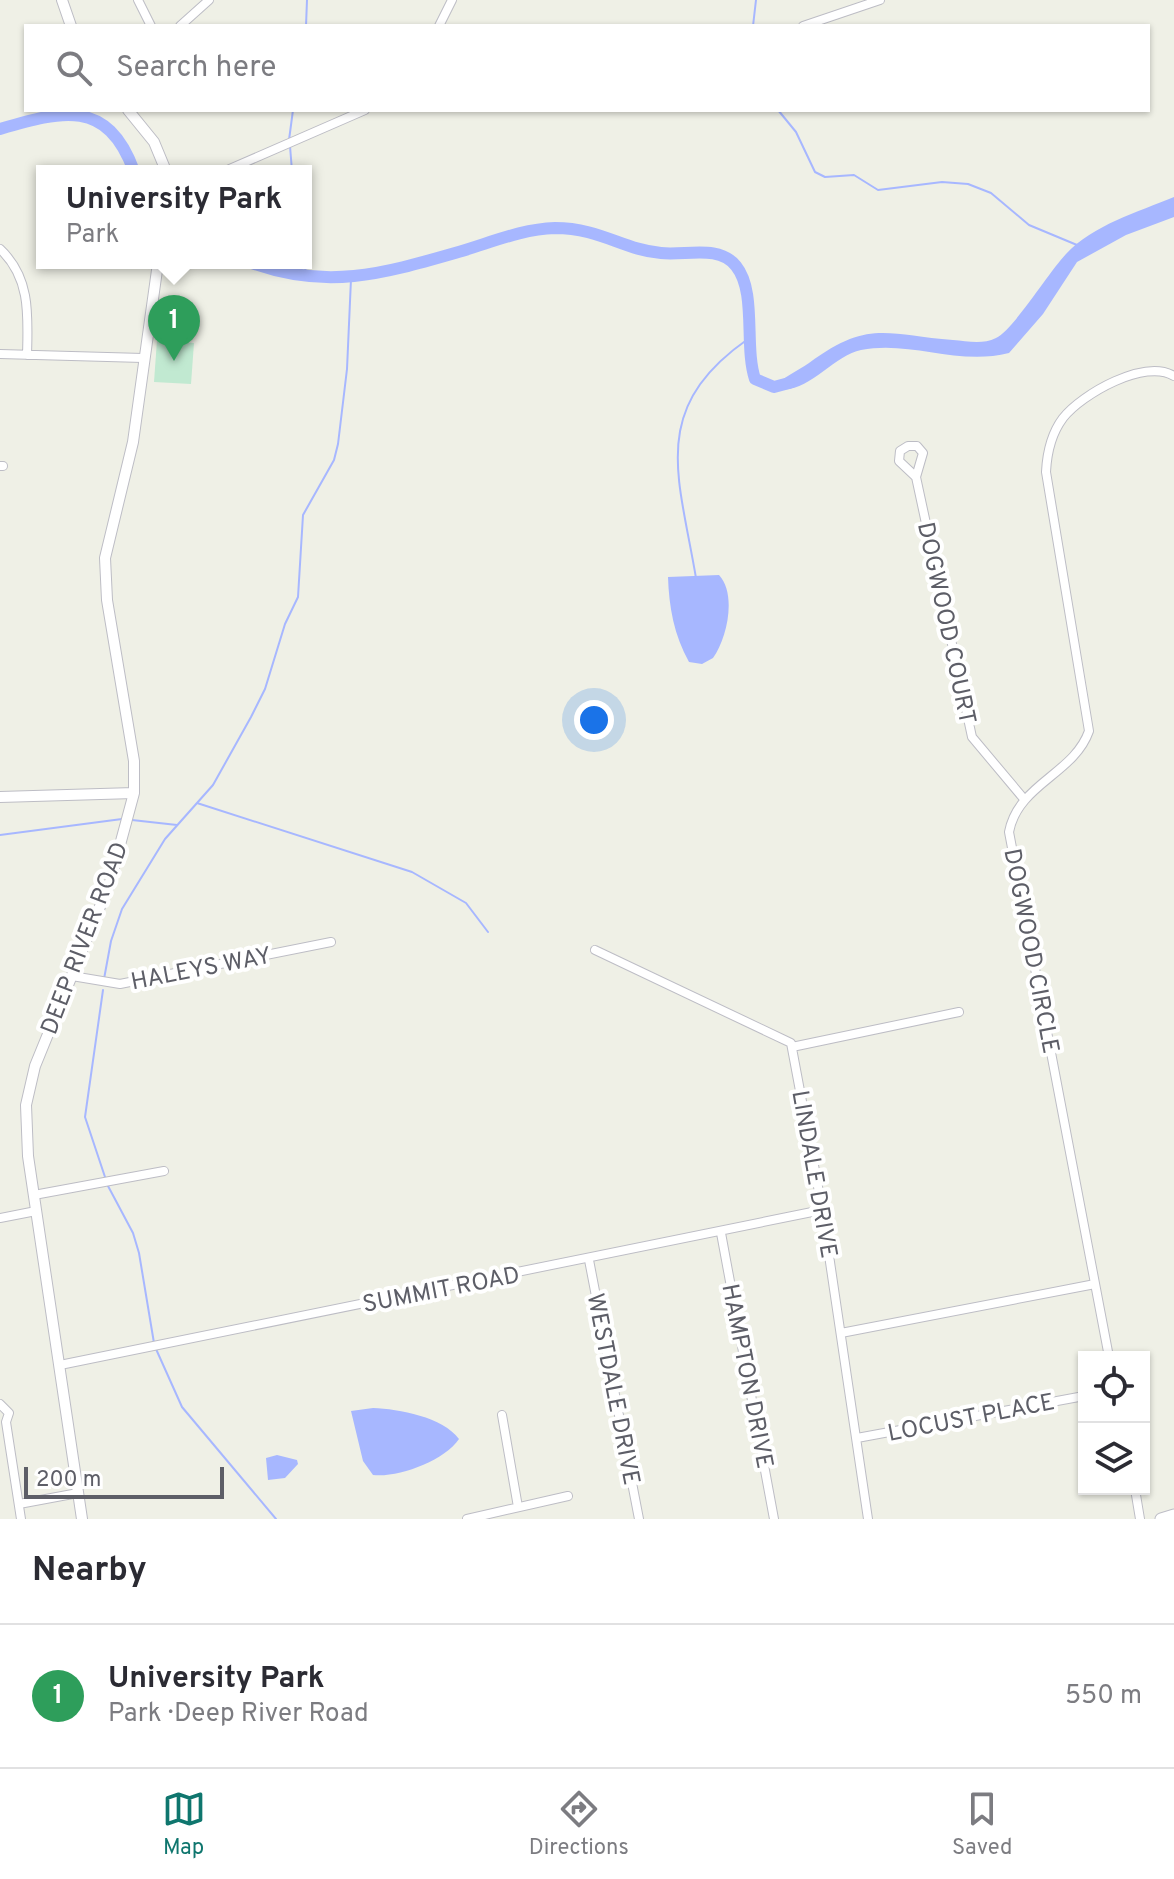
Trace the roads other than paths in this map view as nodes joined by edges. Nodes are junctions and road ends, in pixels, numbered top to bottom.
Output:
1 (62, 0) edge
2 (138, 0) edge
3 (209, 0) edge
4 (452, 0) edge
5 (880, 0) edge
6 (70, 24) edge
7 (150, 24) edge
8 (182, 24) edge
9 (440, 24) edge
10 (809, 24) edge
11 (130, 112) edge
12 (360, 112) edge
13 (164, 165) edge
14 (239, 165) edge
15 (0, 249) edge
16 (157, 269) edge
17 (0, 354) edge
18 (27, 355) junction
19 (143, 358) junction
20 (1174, 376) edge
21 (916, 477) dead end
22 (134, 793) junction
23 (0, 797) edge
24 (1024, 799) junction
25 (331, 942) dead end
26 (595, 950) dead end
27 (72, 976) junction
28 (959, 1012) dead end
29 (792, 1047) junction
30 (164, 1171) dead end
31 (34, 1195) junction
32 (822, 1210) junction
33 (36, 1211) junction
34 (0, 1218) edge
35 (721, 1233) junction
36 (589, 1260) junction
37 (1095, 1284) junction
38 (841, 1333) junction
39 (1108, 1351) edge
40 (60, 1365) junction
41 (1078, 1397) edge
42 (0, 1404) edge
43 (502, 1415) dead end
44 (3, 1421) edge
45 (857, 1438) junction
46 (78, 1493) junction
47 (1136, 1495) edge
48 (568, 1496) dead end
49 (19, 1504) junction
50 (518, 1507) junction
51 (1174, 1515) edge
52 (21, 1519) edge
53 (82, 1519) edge
54 (467, 1519) edge
55 (639, 1519) edge
56 (774, 1519) edge
57 (868, 1519) edge
58 (1140, 1519) edge
59 (1161, 1519) edge

1 - 6 street
2 - 7 street
3 - 8 street
4 - 9 street
5 - 10 street
11 - 13 street
12 - 14 street
15 - 18 street
16 - 19 street, DEEP RIVER ROAD
17 - 18 street
18 - 19 street
19 - 22 street, DEEP RIVER ROAD
20 - 24 street, DOGWOOD CIRCLE
21 - 24 street, DOGWOOD COURT
22 - 23 street
22 - 27 street, DEEP RIVER ROAD
24 - 37 street, DOGWOOD CIRCLE
25 - 27 street, HALEYS WAY
26 - 29 street
27 - 31 street, DEEP RIVER ROAD
28 - 29 street
29 - 32 street, LINDALE DRIVE
30 - 31 street
31 - 33 street, DEEP RIVER ROAD
32 - 35 street, SUMMIT ROAD
32 - 38 street, LINDALE DRIVE
33 - 34 street
33 - 40 street, DEEP RIVER ROAD
35 - 36 street, SUMMIT ROAD
35 - 56 street, HAMPTON DRIVE
36 - 40 street, SUMMIT ROAD
36 - 55 street, WESTDALE DRIVE
37 - 38 street
37 - 39 street, DOGWOOD CIRCLE
38 - 45 street, LINDALE DRIVE
40 - 46 street, DEEP RIVER ROAD
41 - 45 street, LOCUST PLACE
42 - 44 street
43 - 50 street
44 - 49 street
45 - 57 street, LINDALE DRIVE
46 - 49 street
46 - 53 street, DEEP RIVER ROAD
47 - 58 street
48 - 50 street
49 - 52 street
50 - 54 street
51 - 59 main road

